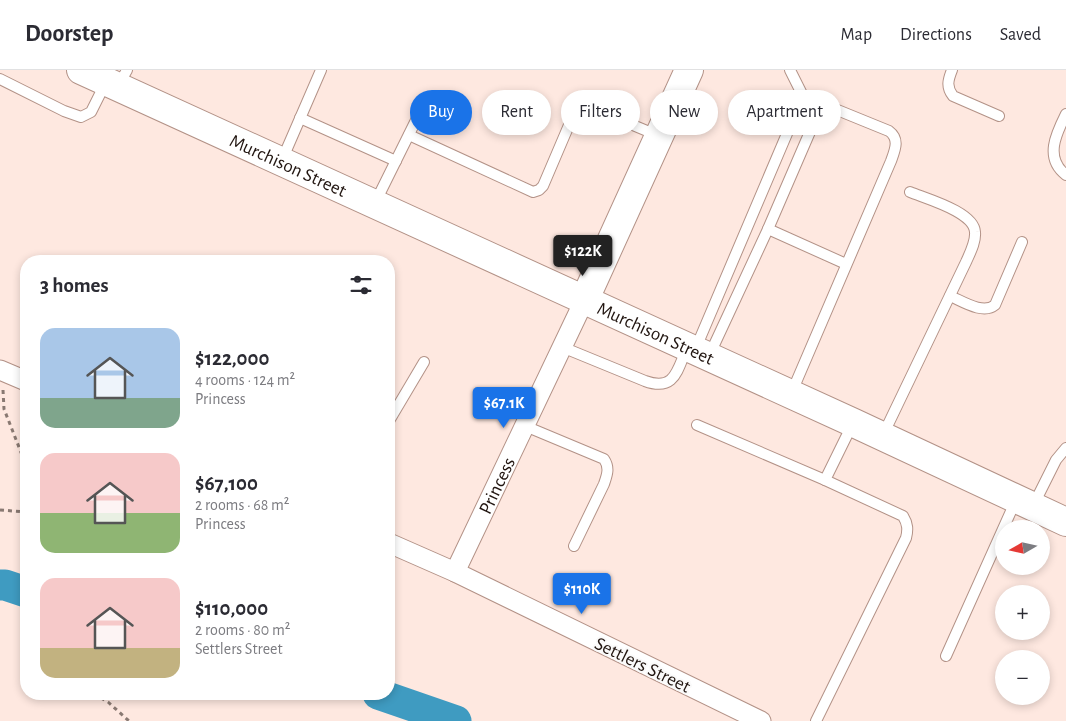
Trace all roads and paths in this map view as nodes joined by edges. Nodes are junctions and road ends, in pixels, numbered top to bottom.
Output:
1 (81, 70) edge
2 (321, 70) edge
3 (688, 70) edge
4 (790, 70) edge
5 (952, 70) edge
6 (0, 79) edge
7 (117, 79) edge
8 (801, 90) edge
9 (841, 112) edge
10 (1066, 114) edge
11 (999, 116) dead end
12 (300, 118) junction
13 (409, 135) joint
14 (788, 135) edge
15 (808, 135) edge
16 (658, 136) junction
17 (281, 161) junction
18 (396, 161) junction
19 (1066, 175) edge
20 (910, 192) dead end
21 (375, 204) junction
22 (768, 228) junction
23 (1022, 242) dead end
24 (846, 264) junction
25 (950, 296) junction
26 (584, 301) junction
27 (562, 347) junction
28 (697, 351) junction
29 (424, 362) dead end
30 (1, 370) edge
31 (20, 379) edge
32 (791, 394) junction
33 (395, 411) edge
34 (854, 422) junction
35 (697, 425) dead end
36 (525, 426) junction
37 (882, 436) junction
38 (1066, 448) edge
39 (20, 450) edge
40 (825, 480) junction
41 (1025, 503) junction
42 (0, 510) edge
43 (20, 512) edge
44 (1066, 522) edge
45 (395, 546) edge
46 (574, 546) dead end
47 (455, 572) junction
48 (946, 656) dead end
49 (104, 700) edge
50 (129, 721) edge
51 (761, 721) edge
52 (816, 721) edge

1 - 7 street, Murchison Street
2 - 12 lane
3 - 16 street, Princess
4 - 8 lane
5 - 11 lane
6 - 7 lane
7 - 17 street, Murchison Street
9 - 24 lane
10 - 19 lane
12 - 17 lane
12 - 18 lane
13 - 16 lane
13 - 18 lane
14 - 28 lane
15 - 22 lane
16 - 26 street, Princess
17 - 21 street, Murchison Street
18 - 21 lane
20 - 25 lane
21 - 26 street, Murchison Street
22 - 24 lane
22 - 28 lane
23 - 25 lane
24 - 32 lane
25 - 37 lane
26 - 27 street, Princess
26 - 28 street, Murchison Street
27 - 28 lane
27 - 36 street, Princess
28 - 32 street, Murchison Street
29 - 33 lane
30 - 31 street
30 - 39 path
32 - 34 street, Murchison Street
34 - 37 street, Murchison Street
34 - 40 lane
35 - 40 lane
36 - 46 lane
36 - 47 street, Princess
37 - 41 street, Murchison Street
38 - 41 lane
40 - 52 lane
41 - 44 street, Murchison Street
41 - 48 lane
42 - 43 path
45 - 47 street, Settlers Street
47 - 51 street, Settlers Street
49 - 50 path

